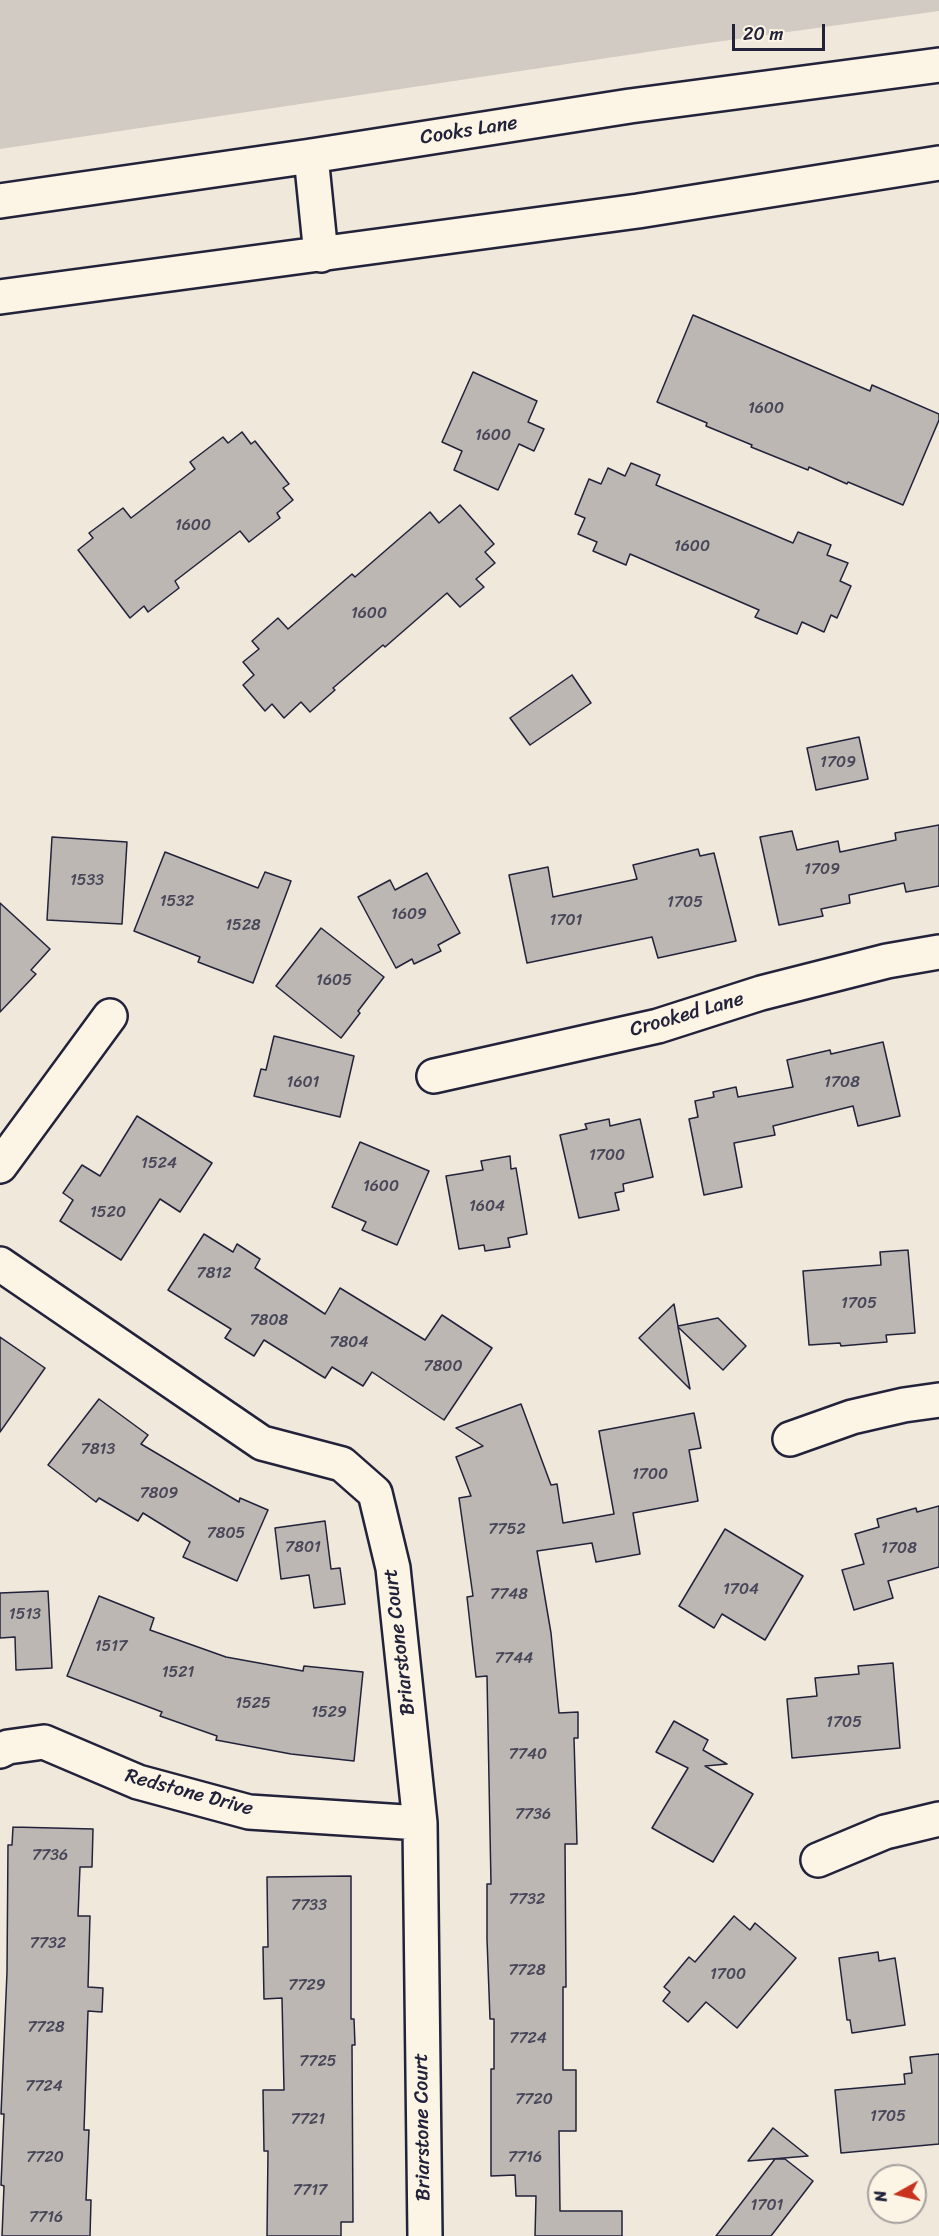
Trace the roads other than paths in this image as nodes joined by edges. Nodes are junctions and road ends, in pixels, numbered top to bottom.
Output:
1 (939, 65) edge
2 (311, 156) junction
3 (939, 163) edge
4 (0, 201) edge
5 (321, 255) junction
6 (0, 297) edge
7 (939, 952) edge
8 (110, 1016) dead end
9 (434, 1076) dead end
10 (0, 1166) edge
11 (0, 1264) edge
12 (939, 1400) edge
13 (790, 1439) dead end
14 (0, 1751) edge
15 (939, 1819) edge
16 (420, 1823) junction
17 (818, 1860) dead end
18 (424, 2236) edge

1 - 2 street, Cooks Lane
2 - 4 street, Cooks Lane
2 - 5 street
3 - 5 street
5 - 6 street
7 - 9 street, Crooked Lane
8 - 10 street
11 - 16 street, Briarstone Court
12 - 13 street
14 - 16 street, Redstone Drive
15 - 17 street
16 - 18 street, Briarstone Court

